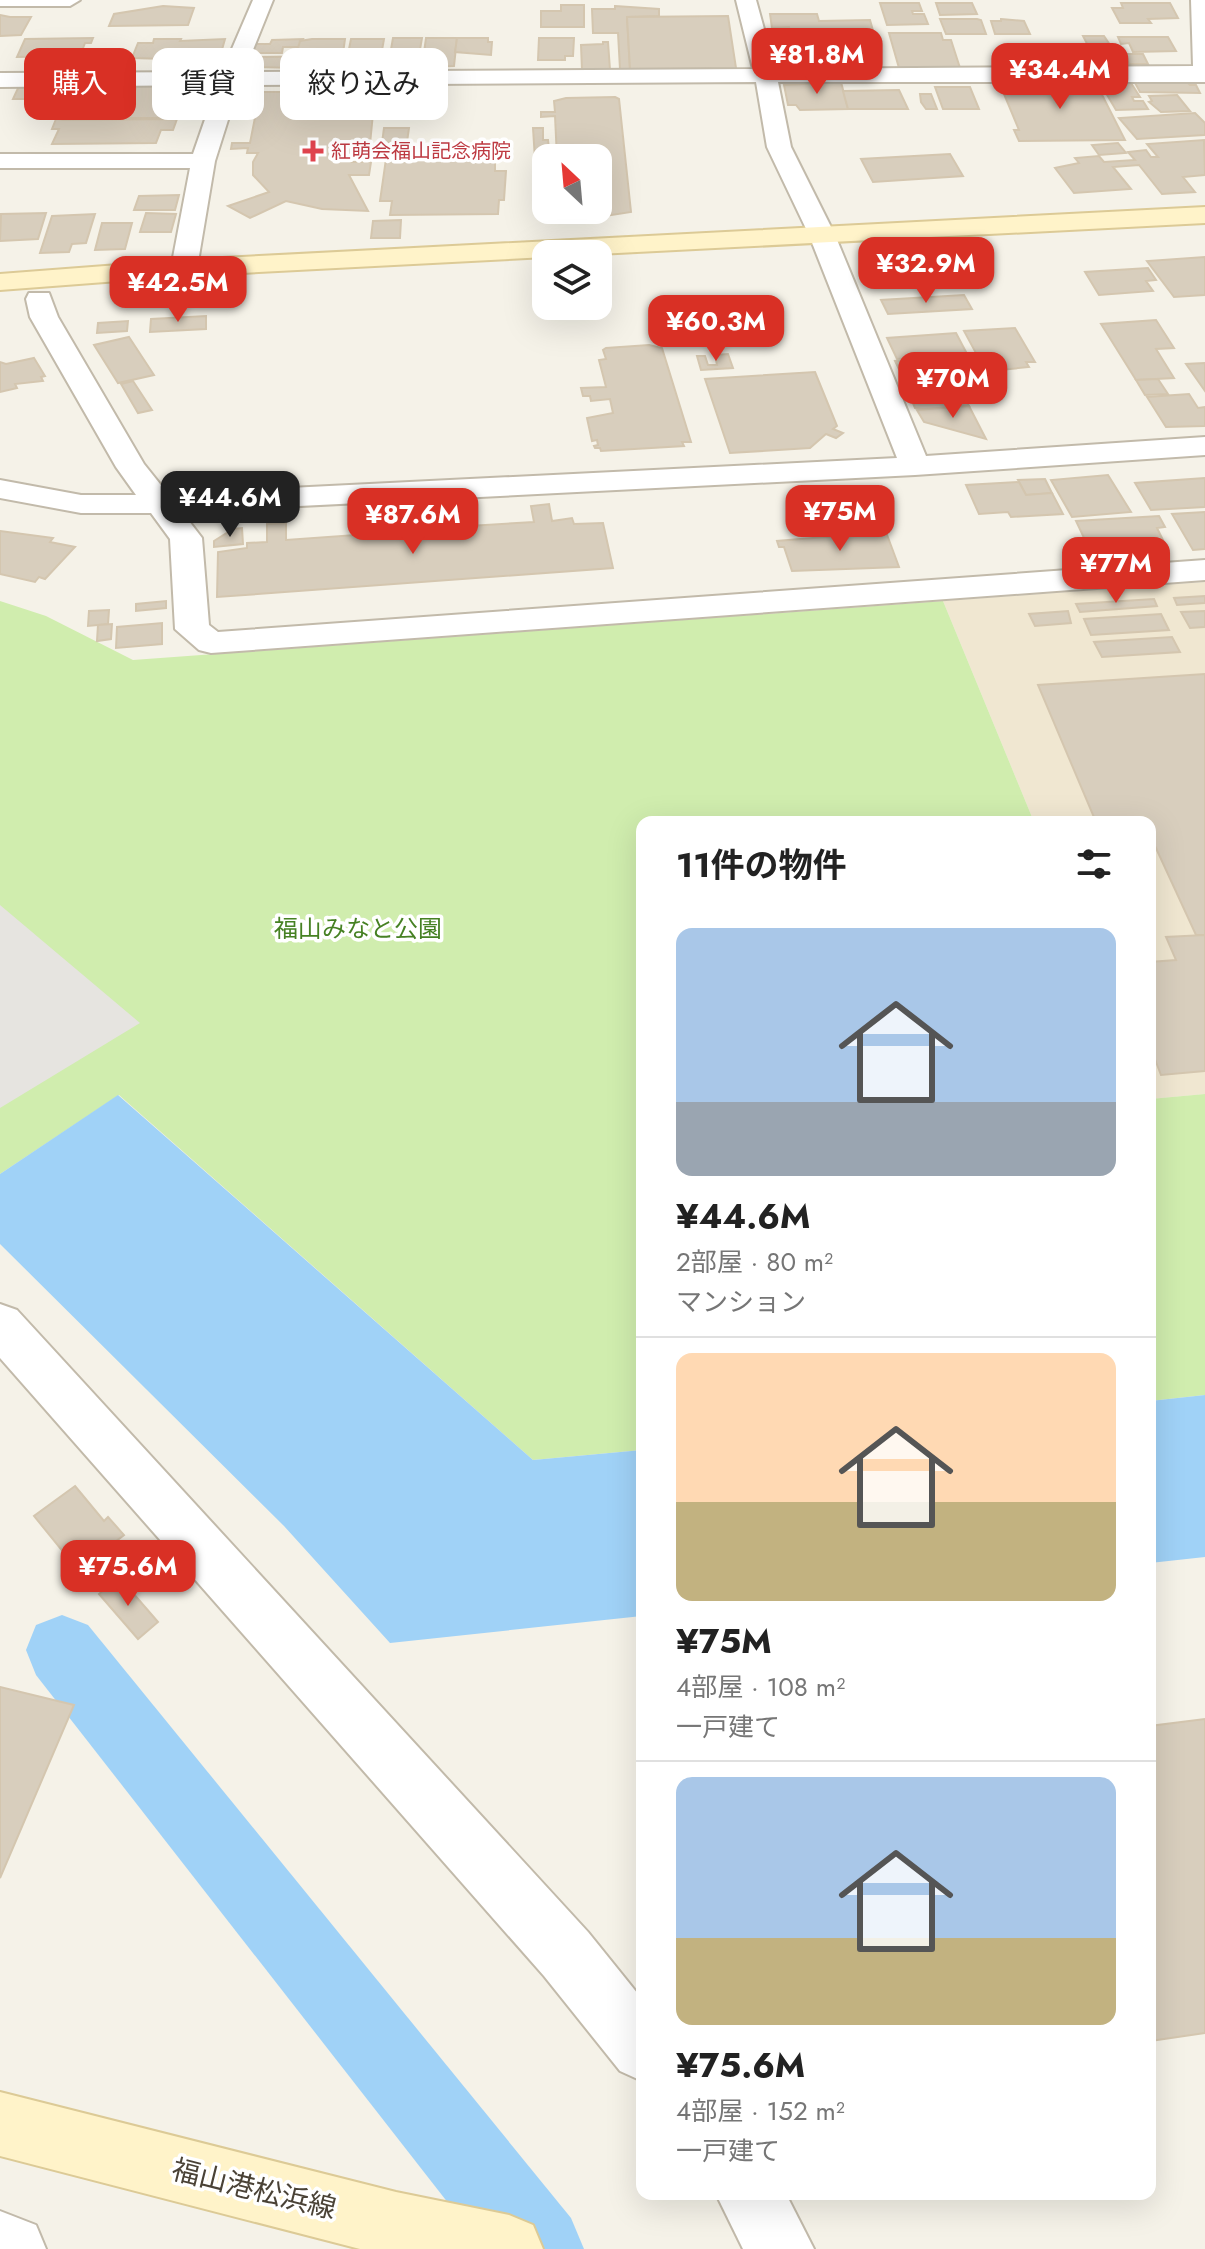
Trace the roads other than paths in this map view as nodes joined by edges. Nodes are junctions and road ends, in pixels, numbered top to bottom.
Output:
1 (0, 0) edge
2 (70, 0) edge
3 (263, 0) edge
4 (746, 0) edge
5 (1201, 0) edge
6 (243, 48) edge
7 (1204, 74) edge
8 (766, 77) junction
9 (152, 79) edge
10 (264, 79) edge
11 (0, 80) edge
12 (216, 120) edge
13 (0, 161) edge
14 (203, 161) junction
15 (1205, 215) edge
16 (1205, 235) edge
17 (825, 244) junction
18 (612, 264) edge
19 (184, 268) junction
20 (532, 269) edge
21 (0, 282) edge
22 (39, 299) junction
23 (0, 303) edge
24 (1205, 446) edge
25 (915, 466) junction
26 (0, 489) edge
27 (163, 504) junction
28 (1205, 570) edge
29 (0, 1324) edge
30 (636, 2042) edge
31 (0, 2124) edge
32 (752, 2200) edge
33 (0, 2245) edge
34 (12, 2249) edge
35 (509, 2249) edge
36 (780, 2249) edge

1 - 2 street
3 - 6 street
4 - 8 street
5 - 7 street
7 - 8 street
8 - 10 street
8 - 17 street
9 - 11 street
12 - 14 street
13 - 14 street
14 - 19 street
15 - 17 street
16 - 17 street
17 - 18 street
17 - 19 street
17 - 25 street
19 - 21 street
20 - 22 street
22 - 23 street
22 - 27 street
24 - 25 street
25 - 27 street
26 - 27 street
27 - 28 street
29 - 30 street
31 - 35 street, 福山港松浜線
32 - 36 street
33 - 34 street

